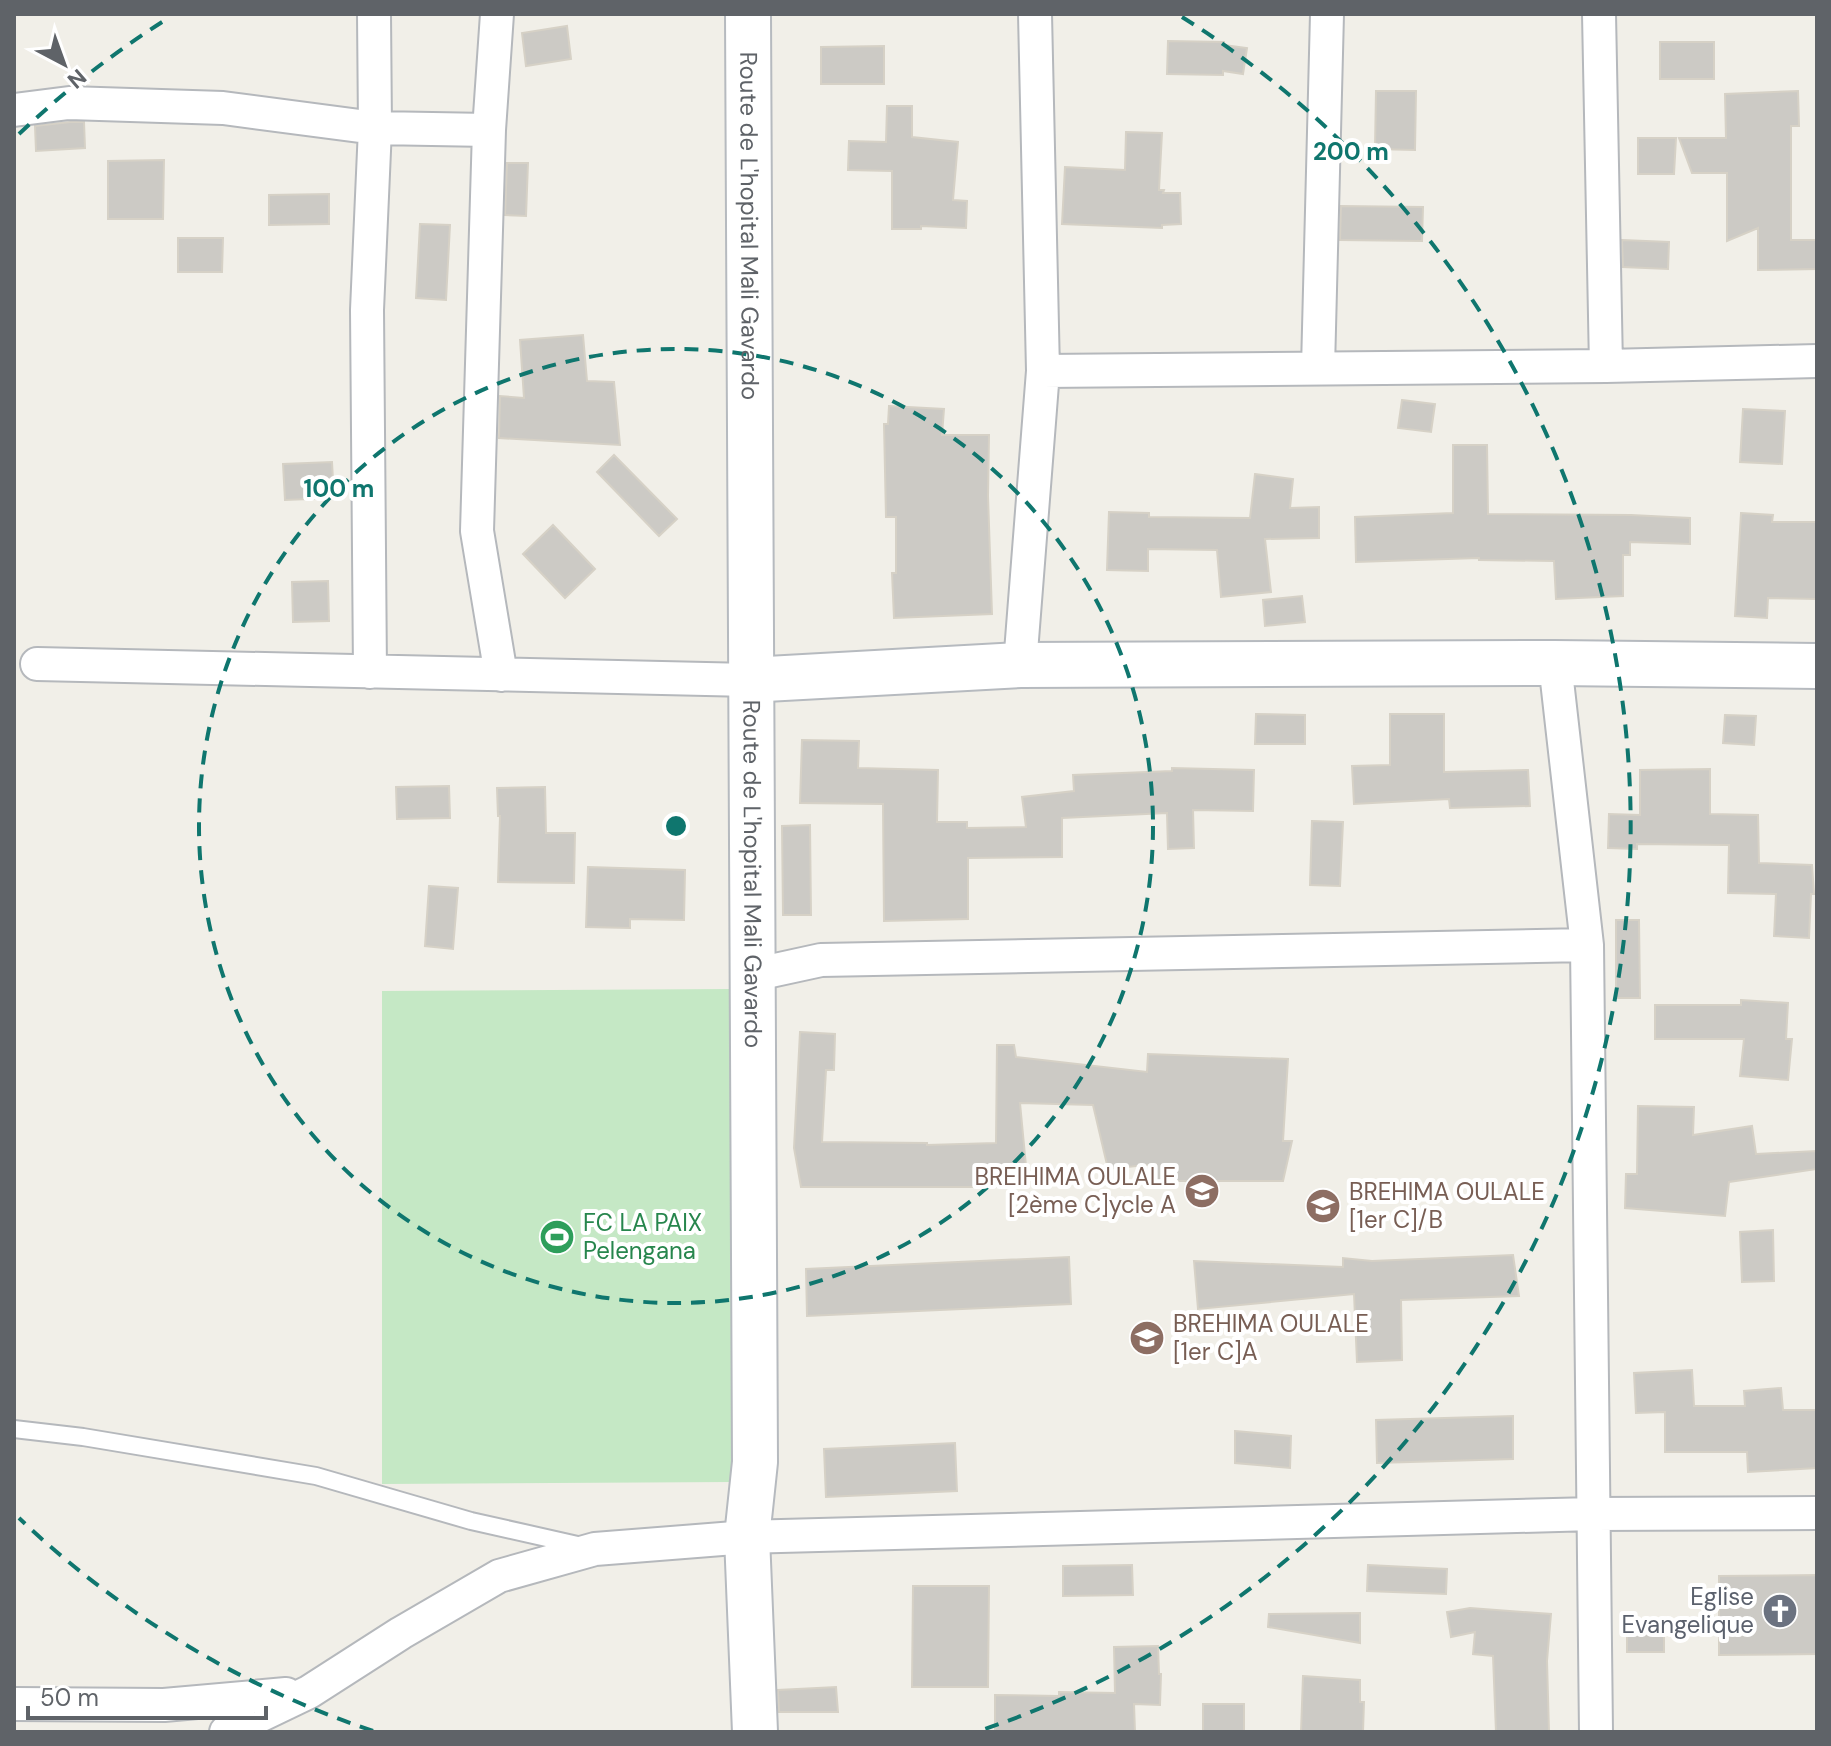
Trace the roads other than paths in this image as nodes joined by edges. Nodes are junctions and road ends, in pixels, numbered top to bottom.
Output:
1 (374, 14) edge
2 (497, 14) edge
3 (748, 14) edge
4 (1035, 14) edge
5 (1327, 14) edge
6 (1599, 14) edge
7 (14, 110) edge
8 (375, 128) junction
9 (489, 130) junction
10 (1817, 361) edge
11 (1606, 366) junction
12 (1318, 368) junction
13 (1043, 371) junction
14 (1555, 663) junction
15 (37, 664) dead end
16 (1020, 665) junction
17 (1817, 666) edge
18 (370, 672) junction
19 (501, 675) junction
20 (750, 680) junction
21 (1587, 945) junction
22 (752, 975) junction
23 (14, 1429) edge
24 (1817, 1513) edge
25 (1593, 1514) junction
26 (747, 1537) junction
27 (595, 1549) junction
28 (309, 1692) junction
29 (14, 1704) edge
30 (226, 1732) edge
31 (755, 1732) edge
32 (1596, 1732) edge

1 - 8 street
2 - 9 street
3 - 20 main road, Route de L'hopital Mali Gavardo
4 - 13 street
5 - 12 street
6 - 11 street
7 - 8 street
8 - 9 street
8 - 18 street
9 - 19 street
10 - 11 street
11 - 12 street
12 - 13 street
13 - 16 street
14 - 16 main road
14 - 17 main road
14 - 21 street
15 - 18 street
16 - 20 main road
18 - 19 street
19 - 20 street
20 - 22 main road, Route de L'hopital Mali Gavardo
21 - 22 street
21 - 25 street
22 - 26 main road, Route de L'hopital Mali Gavardo
23 - 27 lane
24 - 25 street
25 - 26 street
25 - 32 street
26 - 27 street
26 - 31 main road, Route de L'hopital Mali Gavardo
27 - 28 street
28 - 29 street
28 - 30 street

